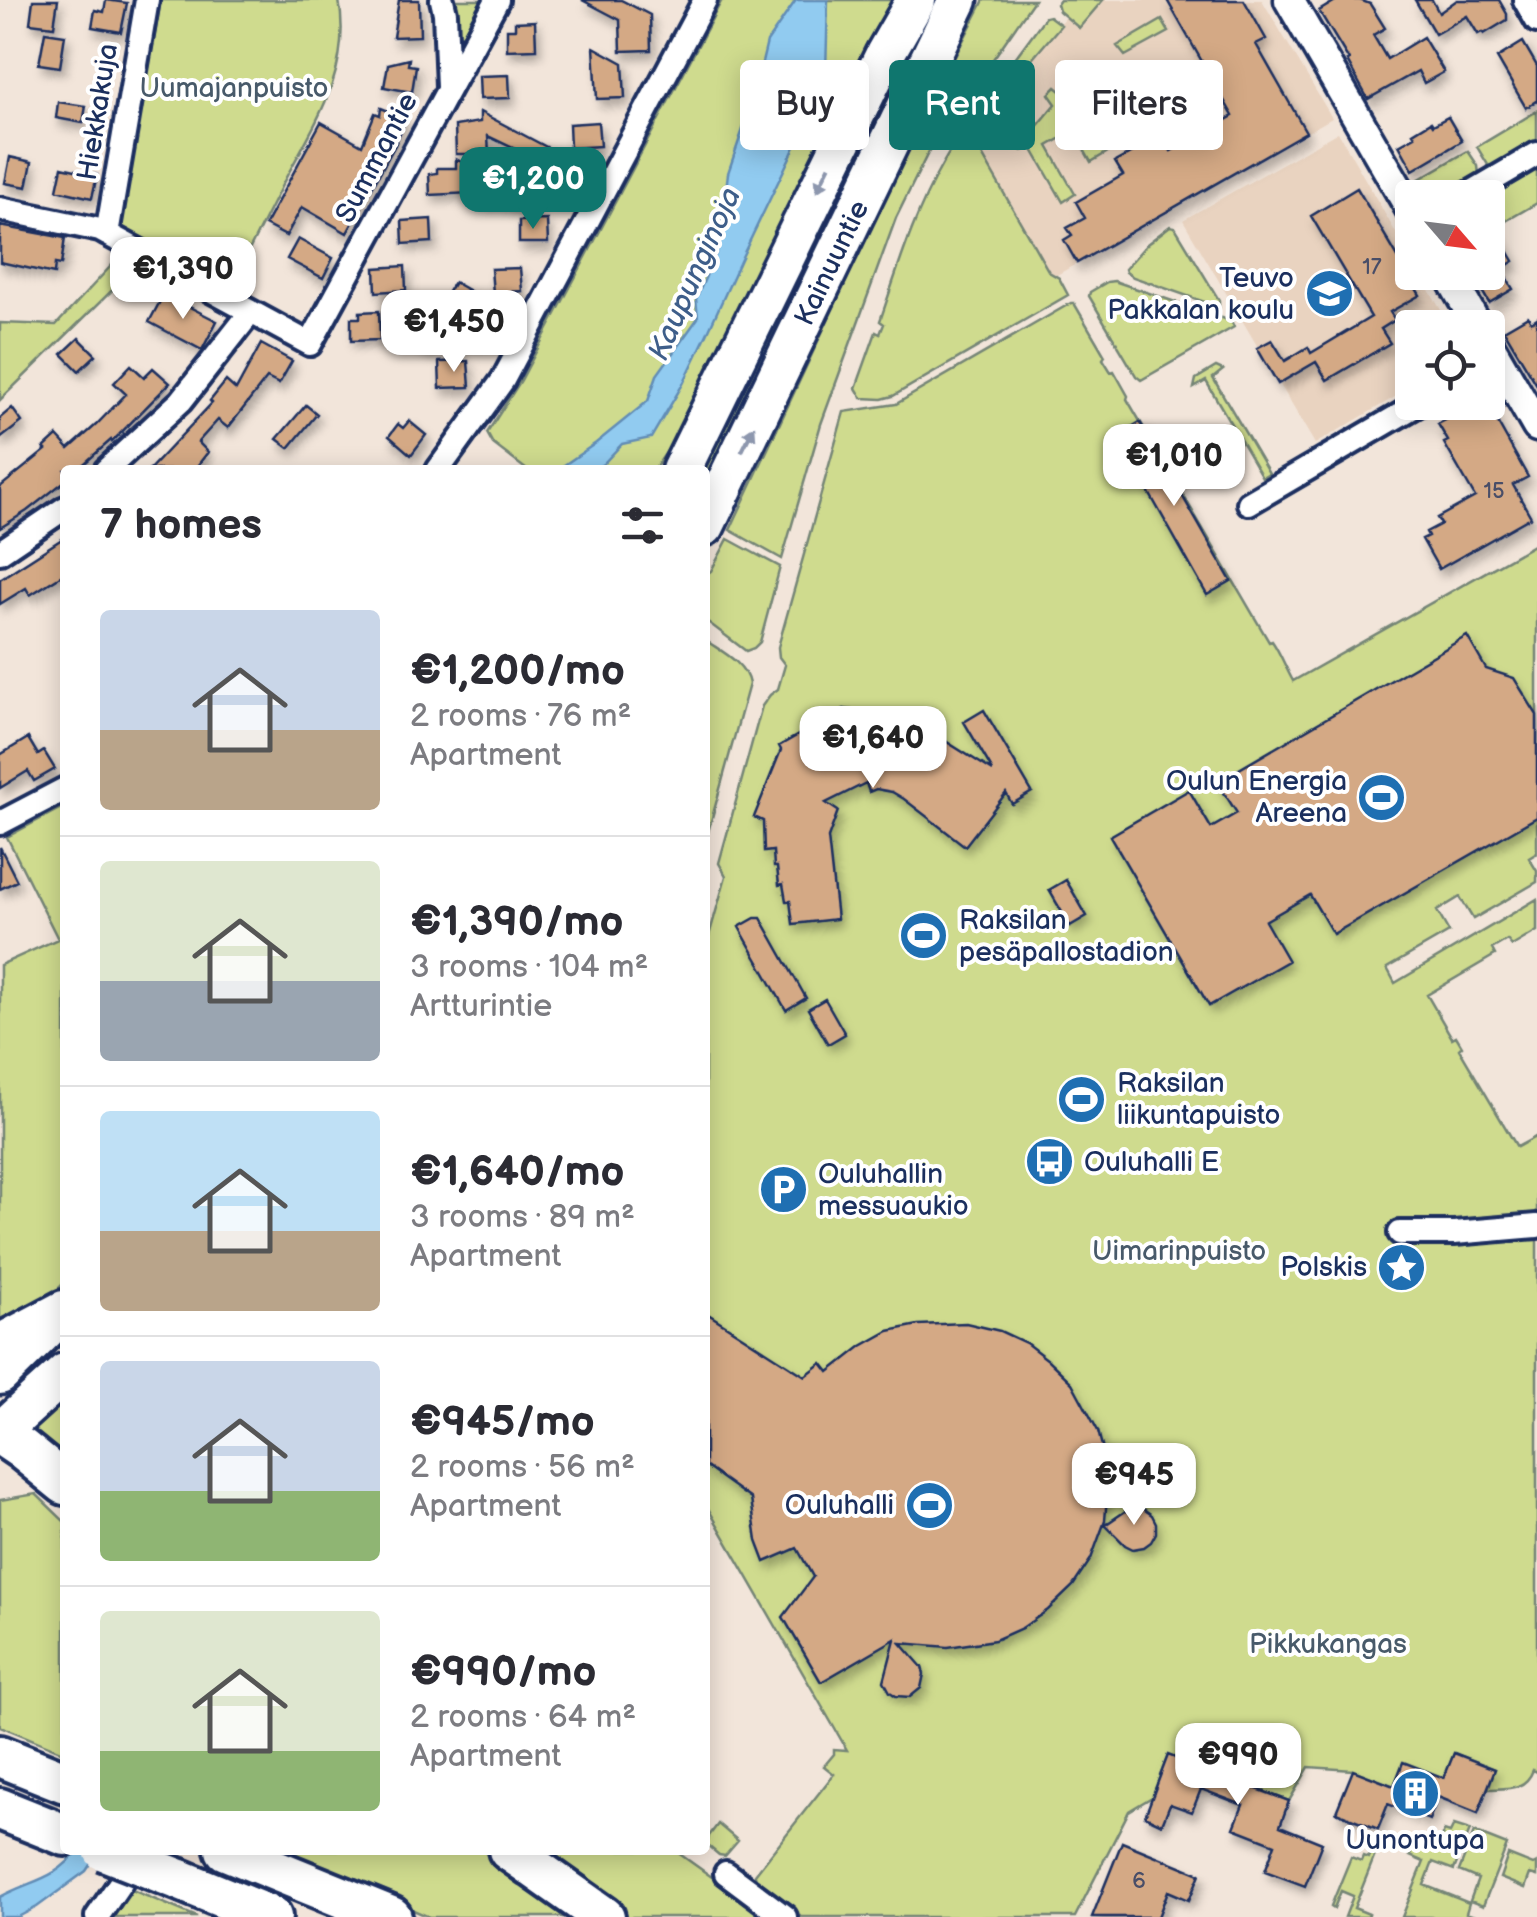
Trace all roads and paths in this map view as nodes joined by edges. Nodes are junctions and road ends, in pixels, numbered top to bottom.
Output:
1 (146, 0) edge
2 (442, 0) edge
3 (497, 0) edge
4 (705, 0) edge
5 (916, 0) edge
6 (958, 0) edge
7 (1289, 0) edge
8 (1525, 0) edge
9 (1537, 21) edge
10 (448, 90) junction
11 (1537, 154) edge
12 (1493, 180) edge
13 (1395, 183) edge
14 (0, 209) edge
15 (107, 234) junction
16 (251, 312) junction
17 (1505, 377) edge
18 (1395, 418) edge
19 (1537, 427) edge
20 (111, 465) edge
21 (442, 465) edge
22 (683, 465) edge
23 (1249, 503) dead end
24 (60, 511) edge
25 (710, 516) edge
26 (0, 552) edge
27 (60, 791) edge
28 (0, 823) edge
29 (1537, 1226) edge
30 (1400, 1233) dead end
31 (60, 1312) edge
32 (60, 1315) edge
33 (0, 1346) edge
34 (0, 1374) edge
35 (60, 1378) edge
36 (0, 1433) edge
37 (60, 1480) edge
38 (0, 1756) edge
39 (54, 1778) edge
40 (9, 1813) edge
41 (60, 1833) edge
42 (117, 1855) edge
43 (140, 1855) edge
44 (238, 1855) edge
45 (515, 1855) edge
46 (726, 1873) dead end
47 (97, 1917) edge
48 (271, 1917) edge
49 (391, 1917) edge
50 (604, 1917) edge
51 (785, 1917) edge

1 - 15 street, Hiekkakuja
2 - 10 street
3 - 10 street, Summantie
4 - 21 street
5 -> 22 highway, Kainuuntie
25 -> 6 highway, Kainuuntie
7 - 13 street
8 - 9 street
10 - 16 street, Summantie
11 - 12 street
14 - 15 street
15 - 16 street
16 - 20 street
17 - 19 street
18 - 23 street
24 - 26 street
27 - 28 street
29 - 30 street
31 - 33 highway
32 - 34 highway
35 - 36 highway
36 - 37 highway
38 - 39 highway
40 - 41 highway
42 - 48 highway, bridge
43 - 47 street
44 - 49 highway
45 - 50 highway
46 - 51 street

